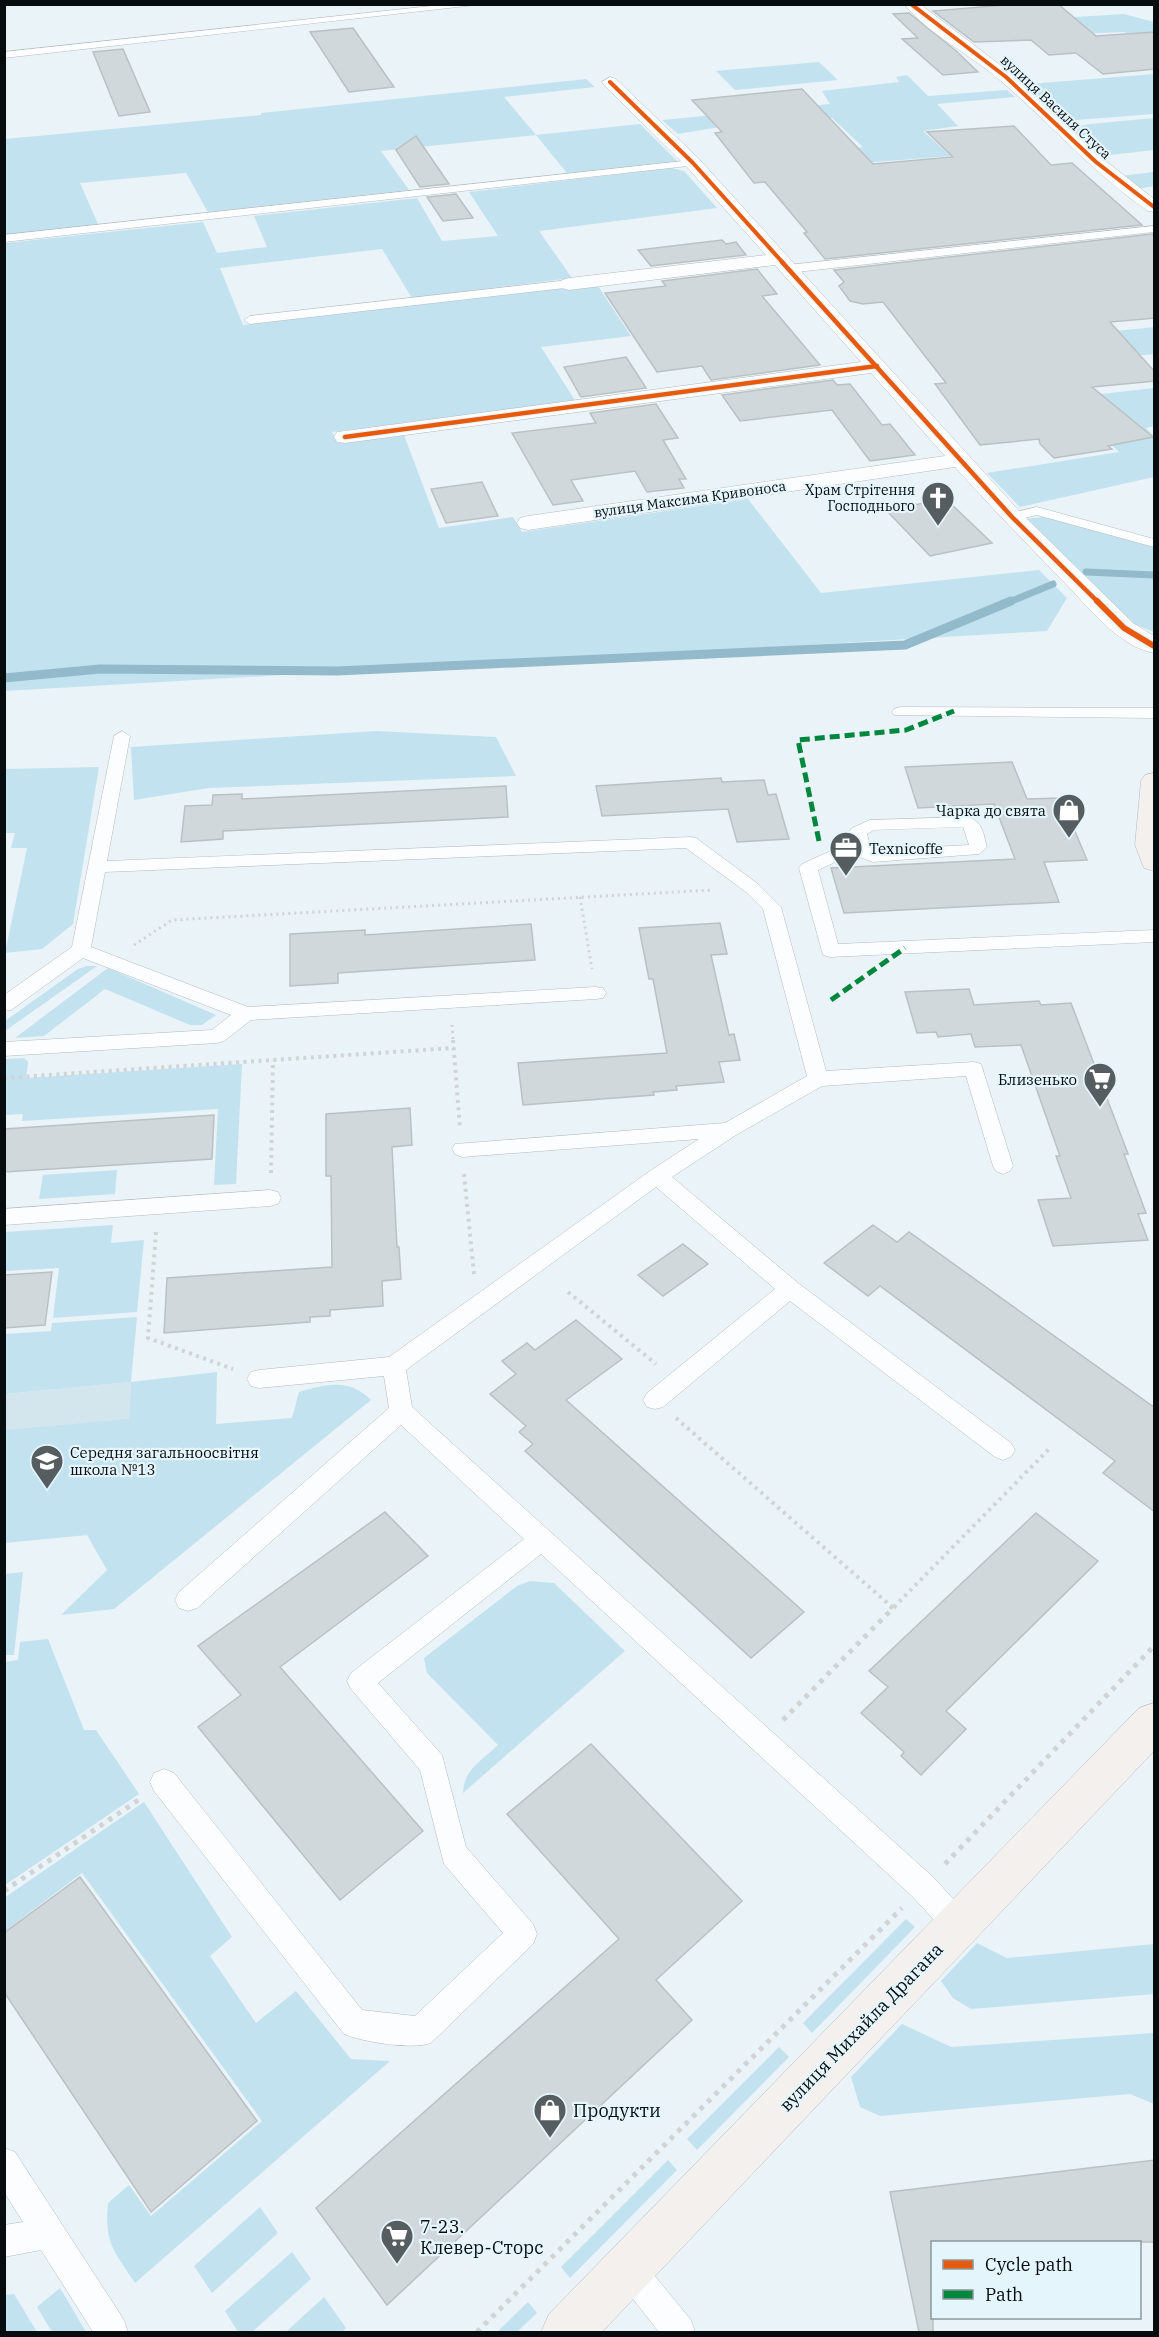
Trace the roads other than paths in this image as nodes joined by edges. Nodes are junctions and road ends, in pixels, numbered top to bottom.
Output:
1 (480, 4) edge
2 (911, 4) edge
3 (4, 54) edge
4 (610, 82) dead end
5 (693, 163) junction
6 (1155, 207) edge
7 (1155, 229) edge
8 (4, 239) edge
9 (783, 264) junction
10 (568, 284) joint
11 (250, 320) dead end
12 (877, 366) junction
13 (345, 437) dead end
14 (959, 460) junction
15 (1012, 517) junction
16 (528, 523) dead end
17 (1155, 543) edge
18 (1155, 646) edge
19 (900, 712) dead end
20 (1155, 713) edge
21 (122, 736) dead end
22 (1155, 781) edge
23 (861, 843) junction
24 (1153, 851) edge
25 (98, 867) junction
26 (1155, 936) edge
27 (81, 950) junction
28 (596, 993) road end
29 (7, 1001) edge
30 (246, 1014) junction
31 (4, 1049) edge
32 (818, 1079) junction
33 (729, 1130) junction
34 (462, 1149) road end
35 (1003, 1166) dead end
36 (657, 1176) junction
37 (270, 1198) road end
38 (4, 1217) edge
39 (790, 1289) junction
40 (394, 1366) junction
41 (259, 1379) road end
42 (655, 1400) road end
43 (401, 1411) junction
44 (1003, 1450) dead end
45 (542, 1539) junction
46 (188, 1600) dead end
47 (1155, 1722) edge
48 (164, 1782) road end
49 (959, 1926) junction
50 (4, 2163) edge
51 (49, 2233) junction
52 (4, 2241) edge
53 (629, 2268) junction
54 (112, 2332) edge
55 (567, 2332) edge
56 (680, 2332) edge

1 - 3 lane
2 - 6 street, вулиця Василя Стуса
4 - 5 street
5 - 8 lane
5 - 9 street
7 - 9 lane
9 - 10 street
9 - 12 street
10 - 11 lane
12 - 13 street
12 - 14 street
14 - 15 street
14 - 16 street, вулиця Максима Кривоноса
15 - 17 lane
15 - 18 street
19 - 20 lane
21 - 25 lane
22 - 24 main road
23 - 23 lane
23 - 26 lane
25 - 27 lane
25 - 32 lane
27 - 29 lane
27 - 30 lane
28 - 30 lane
30 - 31 lane
32 - 33 lane
32 - 35 lane
33 - 34 lane
33 - 36 lane
36 - 39 lane
36 - 40 lane
37 - 38 lane
39 - 42 lane
39 - 44 lane
40 - 41 lane
40 - 43 lane
43 - 45 lane
43 - 46 lane
45 - 48 lane
45 - 49 lane
47 - 49 main road, вулиця Михайла Драгана
49 - 53 main road, вулиця Михайла Драгана
50 - 51 lane
51 - 52 lane
51 - 54 lane
53 - 55 main road, вулиця Михайла Драгана
53 - 56 lane

